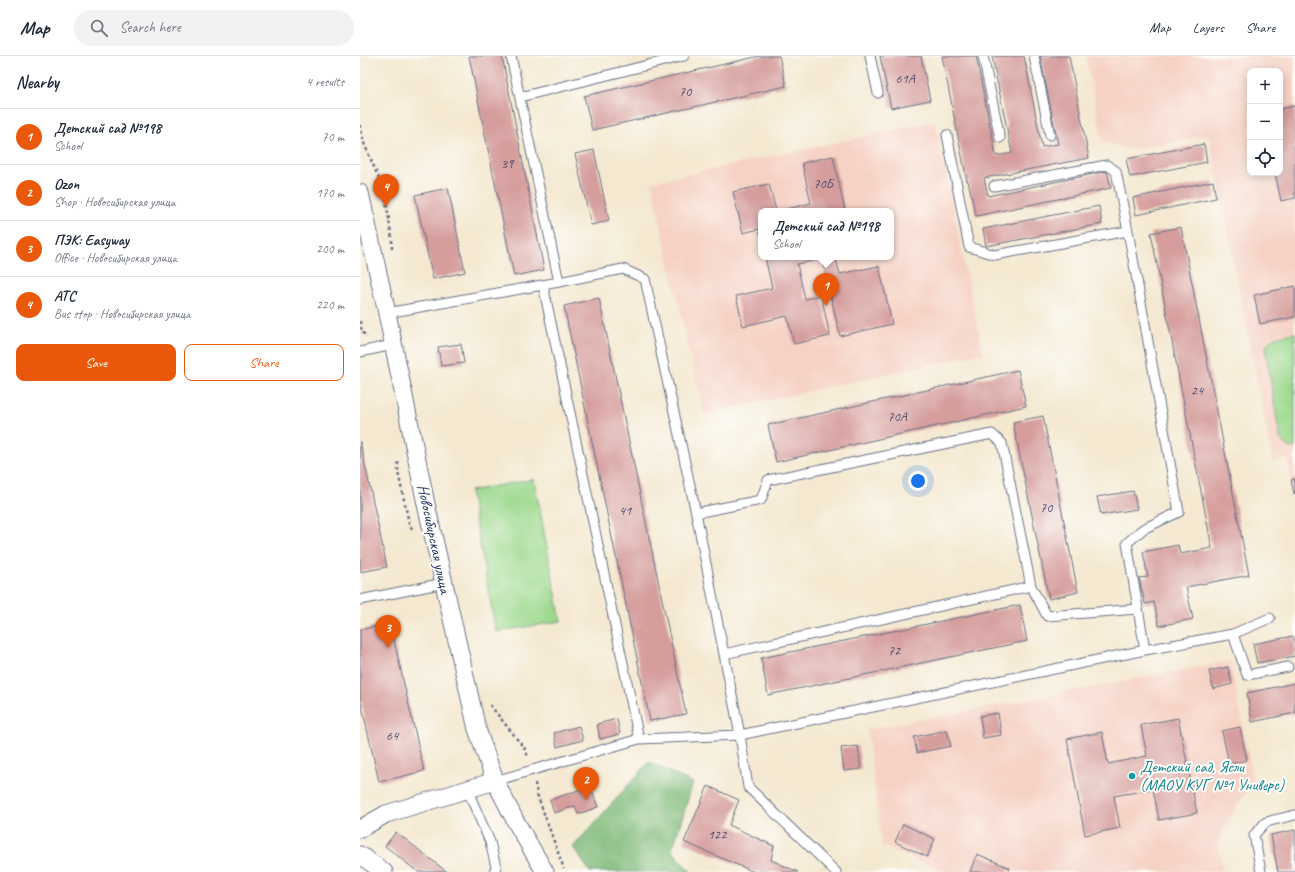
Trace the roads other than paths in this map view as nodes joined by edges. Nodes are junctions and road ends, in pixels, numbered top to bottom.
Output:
1 (511, 56) edge
2 (684, 56) edge
3 (870, 56) edge
4 (983, 56) edge
5 (1034, 56) edge
6 (878, 93) dead end
7 (520, 97) junction
8 (1050, 134) dead end
9 (947, 135) dead end
10 (1000, 138) dead end
11 (994, 186) dead end
12 (360, 196) edge
13 (1128, 231) junction
14 (559, 282) junction
15 (543, 285) junction
16 (387, 313) junction
17 (393, 345) junction
18 (360, 352) edge
19 (696, 513) junction
20 (444, 583) junction
21 (1031, 586) junction
22 (360, 600) edge
23 (1138, 609) junction
24 (1270, 618) dead end
25 (1233, 634) junction
26 (1145, 650) junction
27 (724, 654) junction
28 (1288, 667) dead end
29 (740, 734) junction
30 (639, 739) junction
31 (495, 781) junction
32 (467, 789) junction
33 (1295, 815) edge
34 (360, 830) edge
35 (360, 855) edge
36 (384, 872) edge
37 (494, 872) edge
38 (545, 872) edge
39 (836, 872) edge
40 (1261, 872) edge

1 - 7 lane
2 - 7 lane
3 - 6 lane
4 - 10 lane
5 - 8 lane
7 - 14 lane
9 - 13 lane
11 - 13 lane
12 - 16 street
13 - 23 lane
14 - 15 lane
14 - 19 lane
15 - 16 lane
15 - 30 lane
16 - 17 lane
17 - 18 lane
17 - 20 street, Новосибирская улица
19 - 21 lane
19 - 27 lane
20 - 22 lane
20 - 31 street, Новосибирская улица
21 - 23 lane
21 - 27 lane
23 - 26 lane
24 - 25 lane
25 - 26 lane
25 - 28 lane
26 - 29 lane
27 - 29 lane
29 - 30 lane
29 - 39 lane
30 - 31 lane
31 - 32 street
31 - 38 street, Новосибирская улица
32 - 34 street
32 - 37 lane
33 - 40 lane
35 - 36 street

